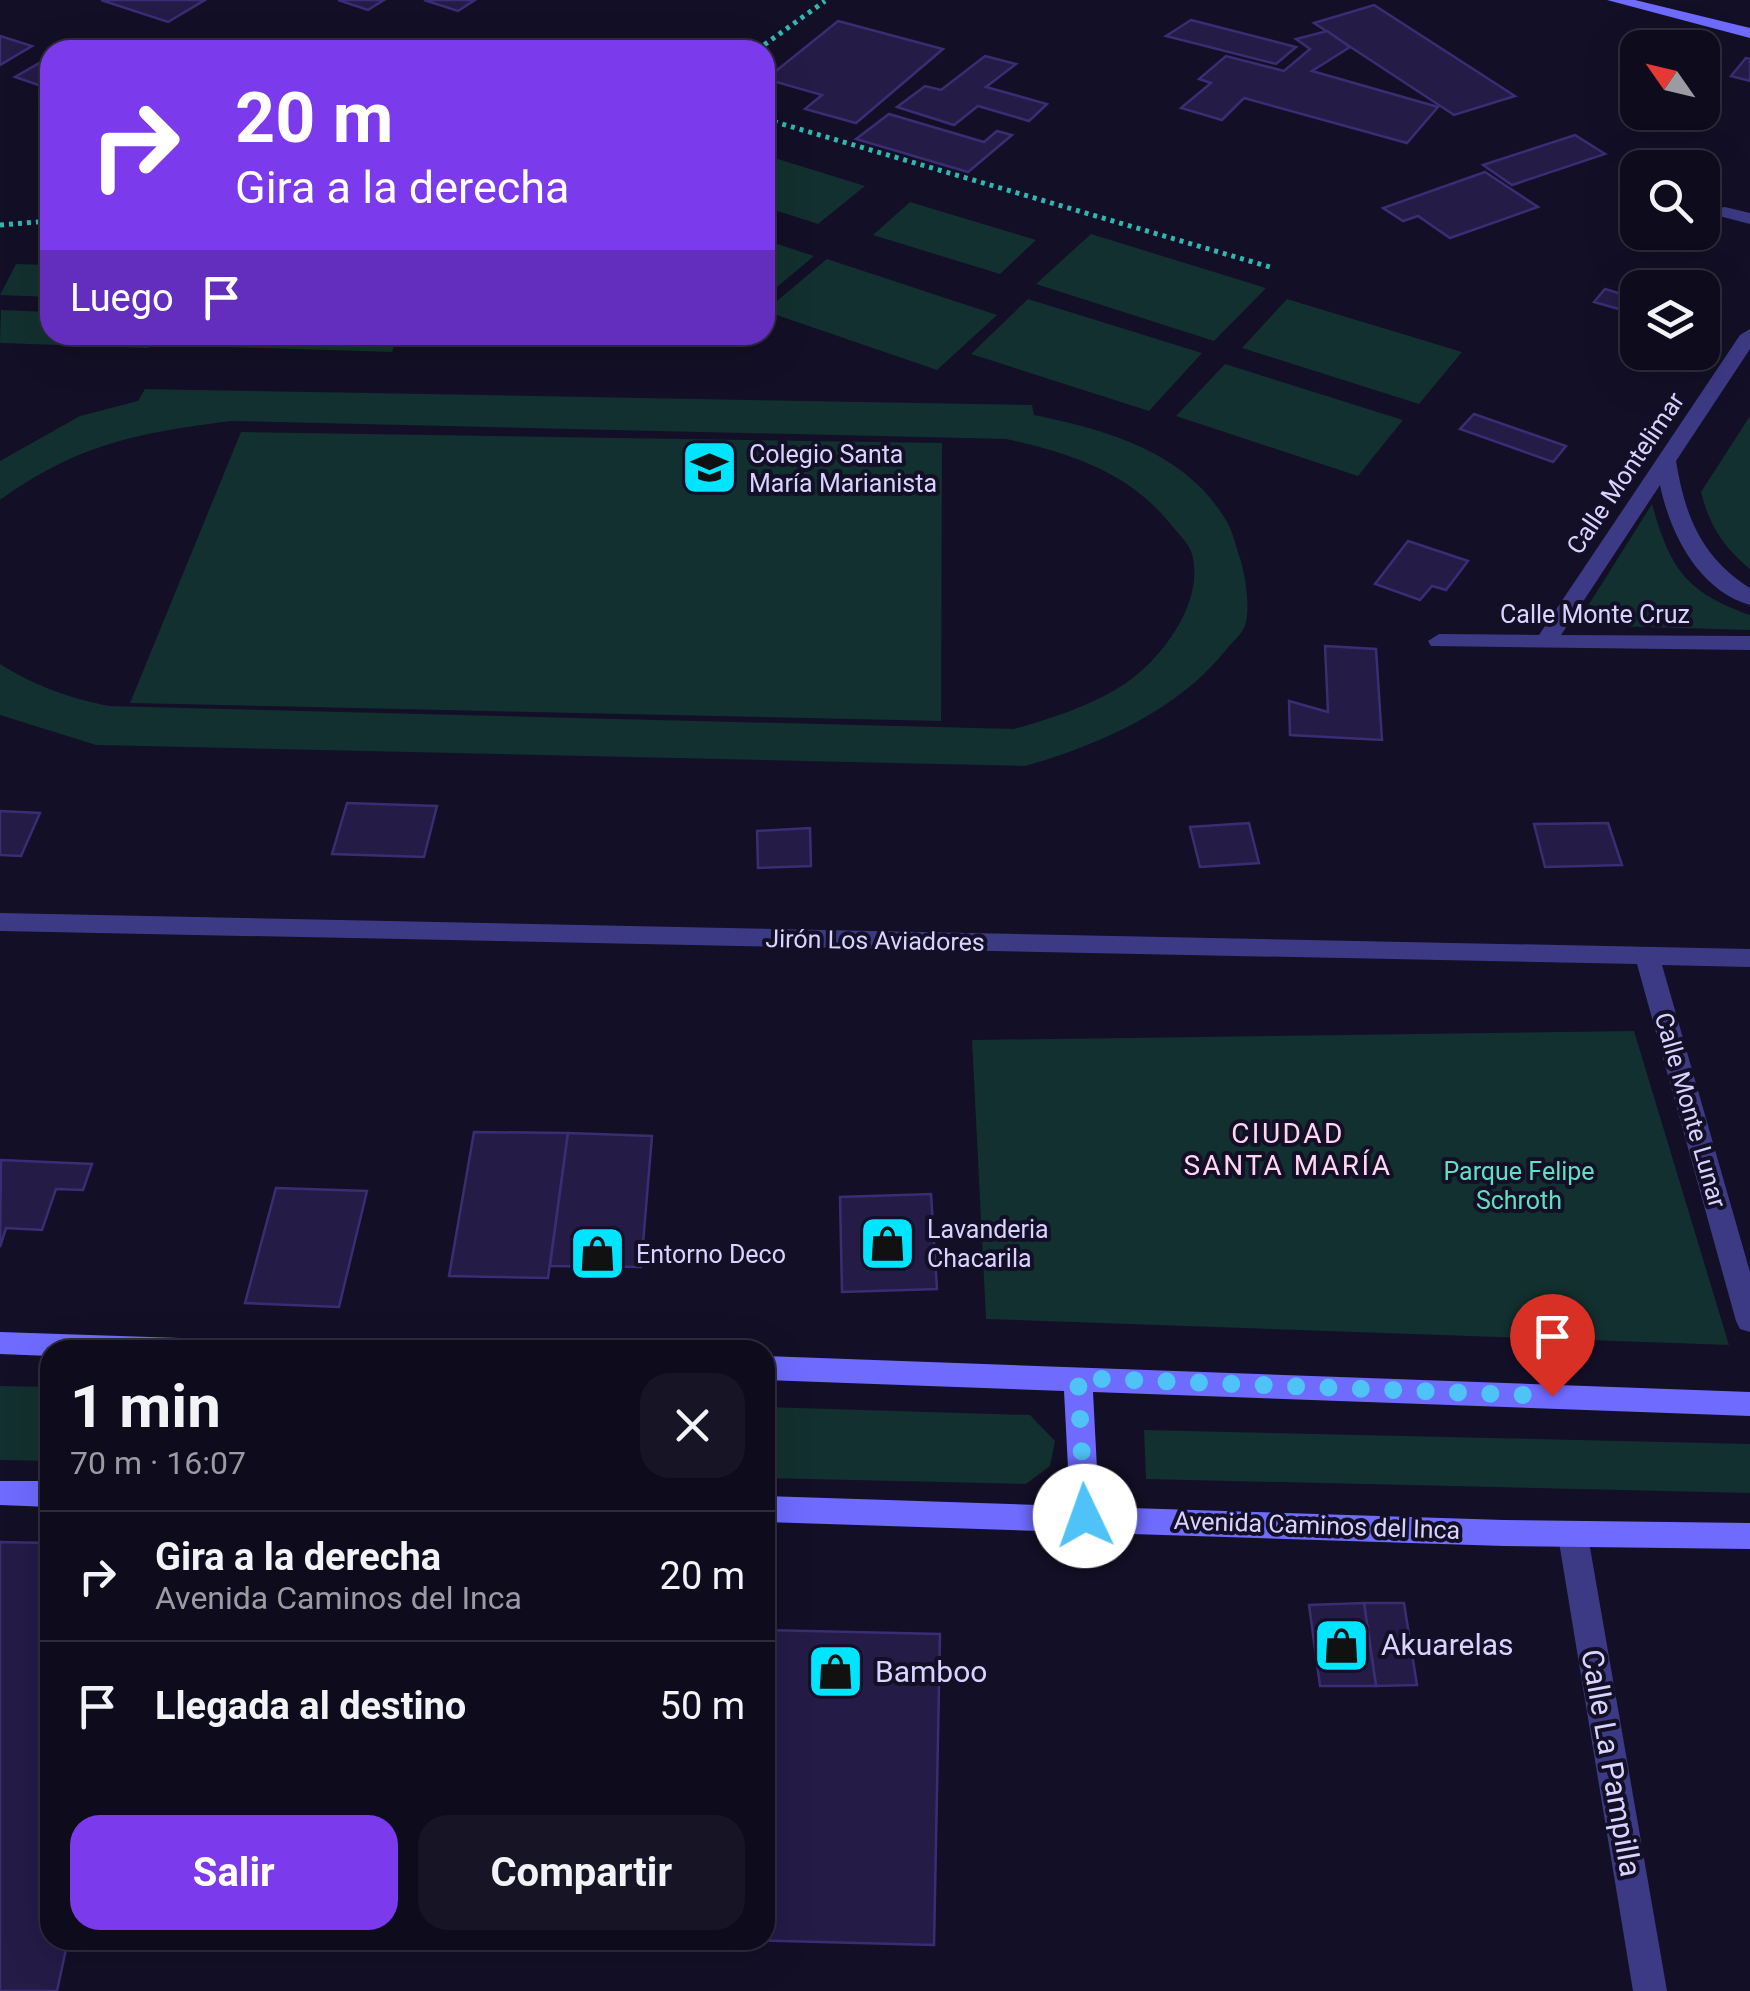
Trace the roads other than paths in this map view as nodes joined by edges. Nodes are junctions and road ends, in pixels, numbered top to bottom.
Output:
1 (1615, 0) edge
2 (1750, 33) edge
3 (1726, 212) dead end
4 (1750, 219) edge
5 (1750, 335) edge
6 (1666, 458) junction
7 (1750, 598) edge
8 (1440, 640) dead end
9 (1546, 641) junction
10 (1750, 643) edge
11 (0, 922) edge
12 (1648, 956) junction
13 (1750, 958) edge
14 (1750, 1321) edge
15 (0, 1343) edge
16 (40, 1344) edge
17 (775, 1368) edge
18 (1078, 1378) junction
19 (1750, 1404) edge
20 (0, 1493) edge
21 (40, 1494) edge
22 (775, 1509) edge
23 (1085, 1516) junction
24 (1573, 1536) junction
25 (1750, 1536) edge
26 (1650, 1991) edge

1 - 2 main road
3 - 4 street
5 - 6 street, Calle Montelimar
6 - 7 street
6 - 9 street, Calle Montelimar
8 - 9 street, Calle Monte Cruz
9 - 10 street, Calle Monte Cruz
11 - 12 street, Jirón Los Aviadores
12 - 13 street, Jirón Los Aviadores
12 - 14 street, Calle Monte Lunar
15 - 16 main road
17 - 18 main road
18 - 19 main road
18 - 23 main road
20 - 21 main road
22 - 23 main road, Avenida Caminos del Inca
23 - 24 main road, Avenida Caminos del Inca
24 - 25 main road, Avenida Caminos del Inca
24 - 26 street, Calle La Pampilla

